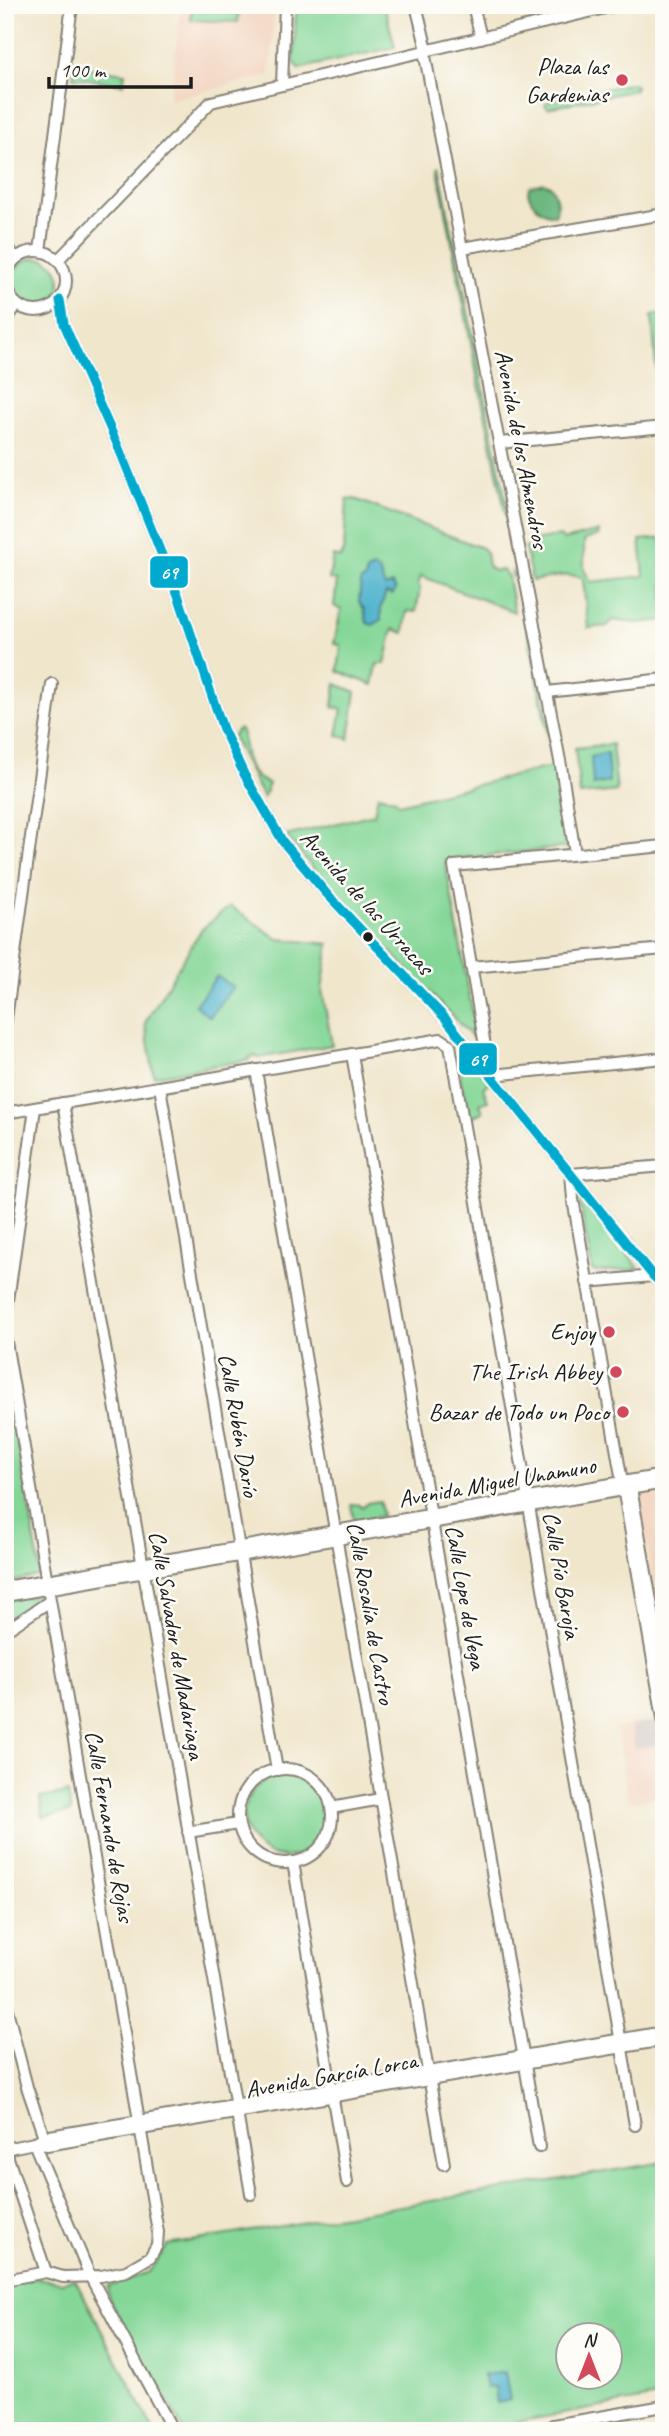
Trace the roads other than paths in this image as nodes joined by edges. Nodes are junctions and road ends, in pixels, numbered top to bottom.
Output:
1 (72, 5) edge
2 (285, 5) edge
3 (416, 5) edge
4 (473, 5) edge
5 (618, 5) edge
6 (481, 38) junction
7 (426, 51) junction
8 (282, 85) junction
9 (664, 214) edge
10 (5, 245) edge
11 (461, 248) junction
12 (40, 251) junction
13 (16, 258) junction
14 (58, 260) junction
15 (60, 300) junction
16 (17, 305) junction
17 (49, 308) junction
18 (62, 319) junction
19 (5, 321) edge
20 (664, 427) edge
21 (499, 443) junction
22 (664, 679) edge
23 (52, 684) dead end
24 (547, 692) junction
25 (664, 846) edge
26 (575, 854) junction
27 (664, 949) edge
28 (471, 967) junction
29 (5, 1026) edge
30 (465, 1042) junction
31 (450, 1048) junction
32 (352, 1054) junction
33 (664, 1058) edge
34 (256, 1070) junction
35 (491, 1073) junction
36 (160, 1087) junction
37 (63, 1103) junction
38 (35, 1108) junction
39 (5, 1113) edge
40 (664, 1166) edge
41 (571, 1174) junction
42 (658, 1276) edge
43 (587, 1282) junction
44 (664, 1286) edge
45 (5, 1322) edge
46 (5, 1336) edge
47 (664, 1475) edge
48 (664, 1483) edge
49 (625, 1487) junction
50 (528, 1502) junction
51 (432, 1518) junction
52 (336, 1535) junction
53 (239, 1551) junction
54 (143, 1568) junction
55 (47, 1584) junction
56 (5, 1587) edge
57 (5, 1596) edge
58 (50, 1601) junction
59 (5, 1631) edge
60 (664, 1674) edge
61 (664, 1724) edge
62 (277, 1770) junction
63 (381, 1799) junction
64 (331, 1808) junction
65 (239, 1824) junction
66 (188, 1832) junction
67 (293, 1862) junction
68 (5, 2002) edge
69 (664, 2032) edge
70 (664, 2040) edge
71 (621, 2043) junction
72 (524, 2060) junction
73 (429, 2076) junction
74 (332, 2092) junction
75 (235, 2109) junction
76 (140, 2125) junction
77 (635, 2125) dead end
78 (42, 2142) junction
79 (540, 2147) dead end
80 (5, 2149) edge
81 (444, 2164) dead end
82 (347, 2182) dead end
83 (251, 2194) dead end
84 (46, 2272) junction
85 (90, 2276) junction
86 (5, 2280) edge
87 (664, 2406) edge
88 (567, 2427) edge
89 (173, 2431) edge
90 (548, 2431) edge

1 - 12 street
2 - 8 street
3 - 7 street, Avenida de los Almendros
4 - 6 street
5 - 6 street
6 - 7 street
7 - 8 street
7 - 11 street, Avenida de los Almendros
8 - 14 street
9 - 11 street
10 - 13 street
11 - 21 street, Avenida de los Almendros
12 - 13 street
12 - 14 street
13 - 16 street
14 - 15 street
15 - 17 street
15 - 18 street, Avenida de las Urracas
16 - 17 street
16 - 19 street
17 - 18 street, Avenida de las Urracas
18 - 30 street, Avenida de las Urracas
20 - 21 street
21 - 24 street, Avenida de los Almendros
22 - 24 street
23 - 29 street
24 - 26 street, Avenida de los Almendros
25 - 26 street
26 - 28 street
27 - 28 street
28 - 35 street
30 - 31 street
30 - 35 street, Avenida de las Urracas
31 - 32 street
31 - 50 street, Calle Pío Baroja
32 - 34 street
32 - 51 street, Calle Lope de Vega
33 - 35 street
34 - 36 street
34 - 52 street, Calle Rosalía de Castro
35 - 41 street, Avenida de las Urracas
36 - 37 street
36 - 53 street, Calle Rubén Darío
37 - 38 street
37 - 54 street, Calle Salvador de Madariaga
38 - 39 street
38 - 45 street
40 - 41 street
41 - 42 street, Avenida de las Urracas
41 - 43 street
42 - 43 street
42 - 44 street, Avenida de las Urracas
43 - 49 street
46 - 55 street, Calle Fernando de Rojas
47 - 49 street, Avenida Miguel Unamuno
48 - 49 street
49 - 50 street, Avenida Miguel Unamuno
49 - 60 street
49 - 61 street
50 - 51 street, Avenida Miguel Unamuno
50 - 71 street, Calle Pío Baroja
51 - 52 street, Avenida Miguel Unamuno
51 - 72 street, Calle Lope de Vega
52 - 53 street, Avenida Miguel Unamuno
52 - 63 street, Calle Rosalía de Castro
53 - 54 street, Avenida Miguel Unamuno
53 - 62 street, Calle Rubén Darío
54 - 55 street, Avenida Miguel Unamuno
54 - 66 street, Calle Salvador de Madariaga
55 - 56 street, Avenida Miguel Unamuno
55 - 57 street, Avenida Miguel Unamuno
55 - 58 street, Calle Fernando de Rojas
58 - 59 street
58 - 76 street, Calle Fernando de Rojas
62 - 64 street
62 - 65 street
63 - 64 street
63 - 73 street, Calle Rosalía de Castro
64 - 67 street
65 - 66 street
65 - 67 street
66 - 75 street, Calle Salvador de Madariaga
67 - 74 street
68 - 78 street
69 - 71 street, Avenida García Lorca
70 - 71 street, Avenida García Lorca
71 - 72 street, Avenida García Lorca
71 - 77 street, Calle Pío Baroja
72 - 73 street, Avenida García Lorca
72 - 79 street, Calle Lope de Vega
73 - 74 street, Avenida García Lorca
73 - 81 street, Calle Rosalía de Castro
74 - 75 street, Avenida García Lorca
74 - 82 street
75 - 76 street, Avenida García Lorca
75 - 83 street, Calle Salvador de Madariaga
76 - 78 street, Avenida García Lorca
76 - 85 street, Calle Fernando de Rojas
78 - 80 street, Avenida García Lorca
78 - 85 street
80 - 84 street
84 - 85 street
84 - 86 street
85 - 89 street
87 - 88 street
88 - 90 street

